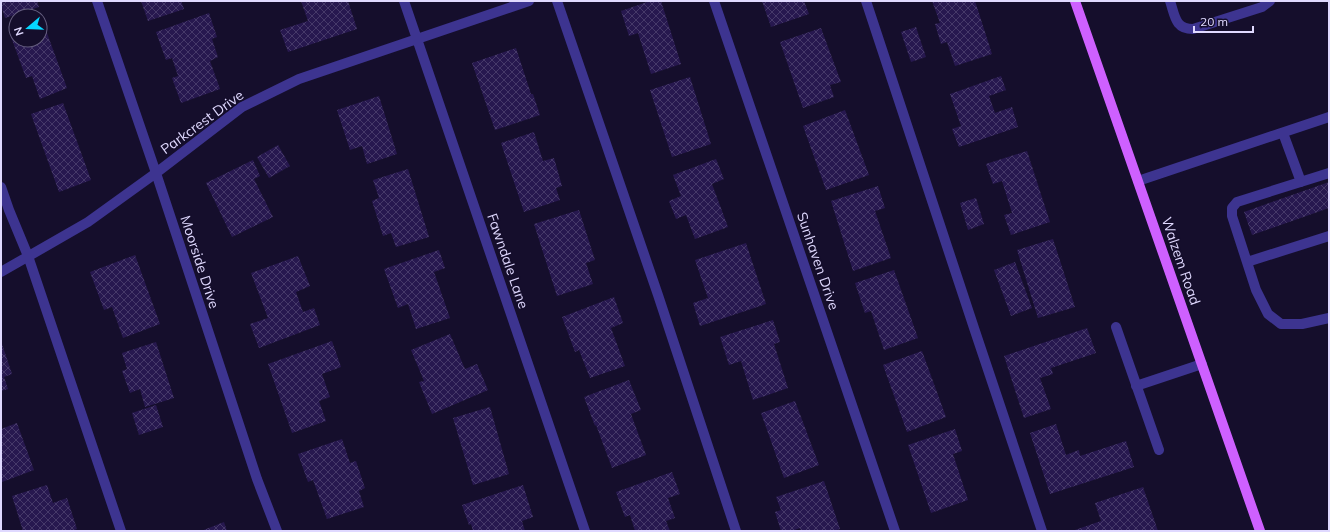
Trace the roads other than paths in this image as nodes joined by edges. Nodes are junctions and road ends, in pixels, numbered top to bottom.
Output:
1 (97, 1) edge
2 (404, 1) edge
3 (529, 1) edge
4 (557, 1) edge
5 (714, 1) edge
6 (866, 1) edge
7 (1075, 1) edge
8 (1170, 1) edge
9 (1270, 1) edge
10 (417, 39) junction
11 (1329, 118) edge
12 (1283, 133) junction
13 (156, 173) junction
14 (1329, 173) edge
15 (1138, 181) junction
16 (1301, 182) junction
17 (1, 187) edge
18 (1329, 236) edge
19 (28, 256) junction
20 (1247, 262) junction
21 (1, 272) edge
22 (1329, 318) edge
23 (1116, 328) dead end
24 (1202, 364) junction
25 (1136, 386) junction
26 (1159, 450) dead end
27 (120, 531) edge
28 (277, 531) edge
29 (585, 531) edge
30 (736, 531) edge
31 (896, 531) edge
32 (1042, 531) edge
33 (1260, 531) edge

1 - 13 street, Moorside Drive
2 - 10 street, Fawndale Lane
3 - 10 street, Parkcrest Drive
4 - 30 street
5 - 31 street, Sunhaven Drive
6 - 32 street
7 - 15 main road, Walzem Road
8 - 9 street
10 - 13 street, Parkcrest Drive
10 - 29 street, Fawndale Lane
11 - 12 street
12 - 15 street
12 - 16 street
13 - 19 street, Parkcrest Drive
13 - 28 street, Moorside Drive
14 - 16 street
15 - 24 main road, Walzem Road
16 - 20 street
17 - 19 street
18 - 20 street
19 - 21 street, Parkcrest Drive
19 - 27 street
20 - 22 street
23 - 25 street
24 - 25 street
24 - 33 main road, Walzem Road
25 - 26 street

